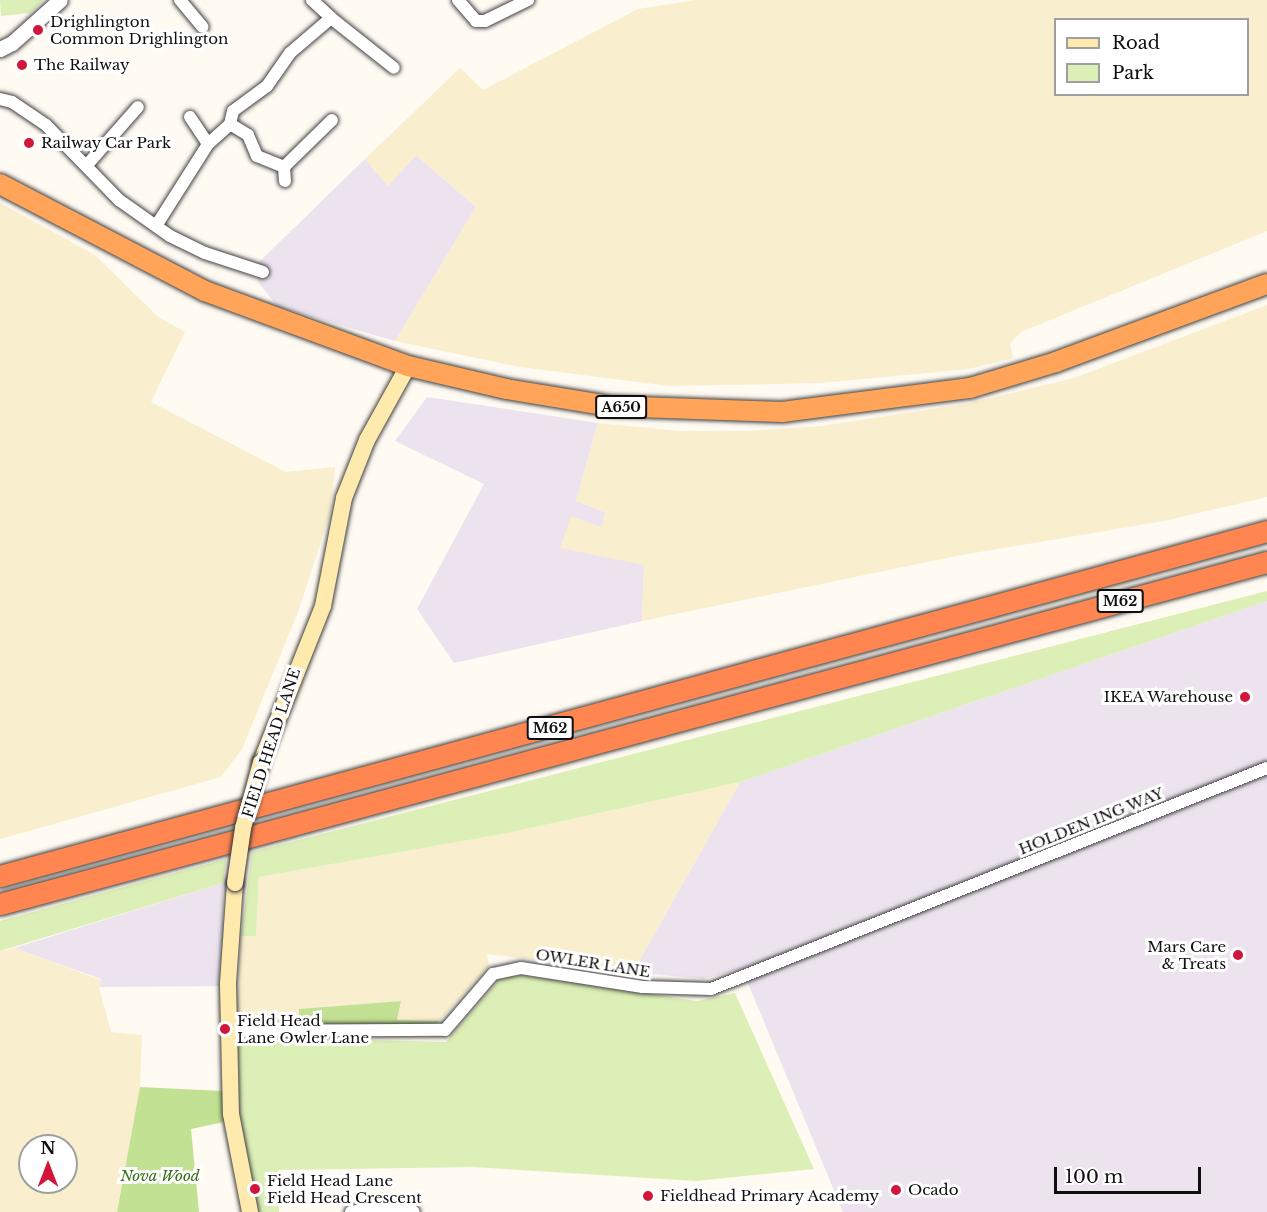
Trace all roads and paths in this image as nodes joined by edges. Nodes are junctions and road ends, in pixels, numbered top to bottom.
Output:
1 (60, 0) edge
2 (180, 0) edge
3 (312, 0) edge
4 (458, 0) edge
5 (528, 0) edge
6 (331, 18) junction
7 (203, 27) dead end
8 (0, 49) edge
9 (394, 68) dead end
10 (0, 99) edge
11 (138, 107) dead end
12 (189, 117) dead end
13 (332, 120) dead end
14 (230, 124) junction
15 (208, 144) junction
16 (87, 165) junction
17 (284, 167) junction
18 (285, 181) dead end
19 (0, 184) edge
20 (156, 226) junction
21 (263, 272) dead end
22 (1267, 284) edge
23 (408, 366) junction
24 (1267, 531) edge
25 (1267, 562) edge
26 (1267, 577) edge
27 (973, 641) junction
28 (1267, 768) edge
29 (0, 876) edge
30 (928, 903) joint
31 (0, 904) edge
32 (228, 1031) junction
33 (250, 1212) edge
34 (351, 1212) edge
35 (414, 1212) edge

1 - 8 street
2 - 7 street
3 - 6 street
4 - 5 street
6 - 9 street
6 - 14 street
10 - 16 street
11 - 16 street
12 - 15 street
13 - 17 street
14 - 15 street
14 - 17 street
15 - 20 street
16 - 20 street
17 - 18 street
19 - 23 highway, A650
20 - 21 street
22 - 23 highway, A650
23 - 32 main road, FIELD HEAD LANE, bridge
24 - 29 highway, M62
25 - 27 highway, M62
26 - 27 highway, M62
27 - 31 highway, M62
28 - 30 street, HOLDEN ING WAY
30 - 32 street, OWLER LANE
32 - 33 main road, FIELD HEAD LANE
34 - 35 street

